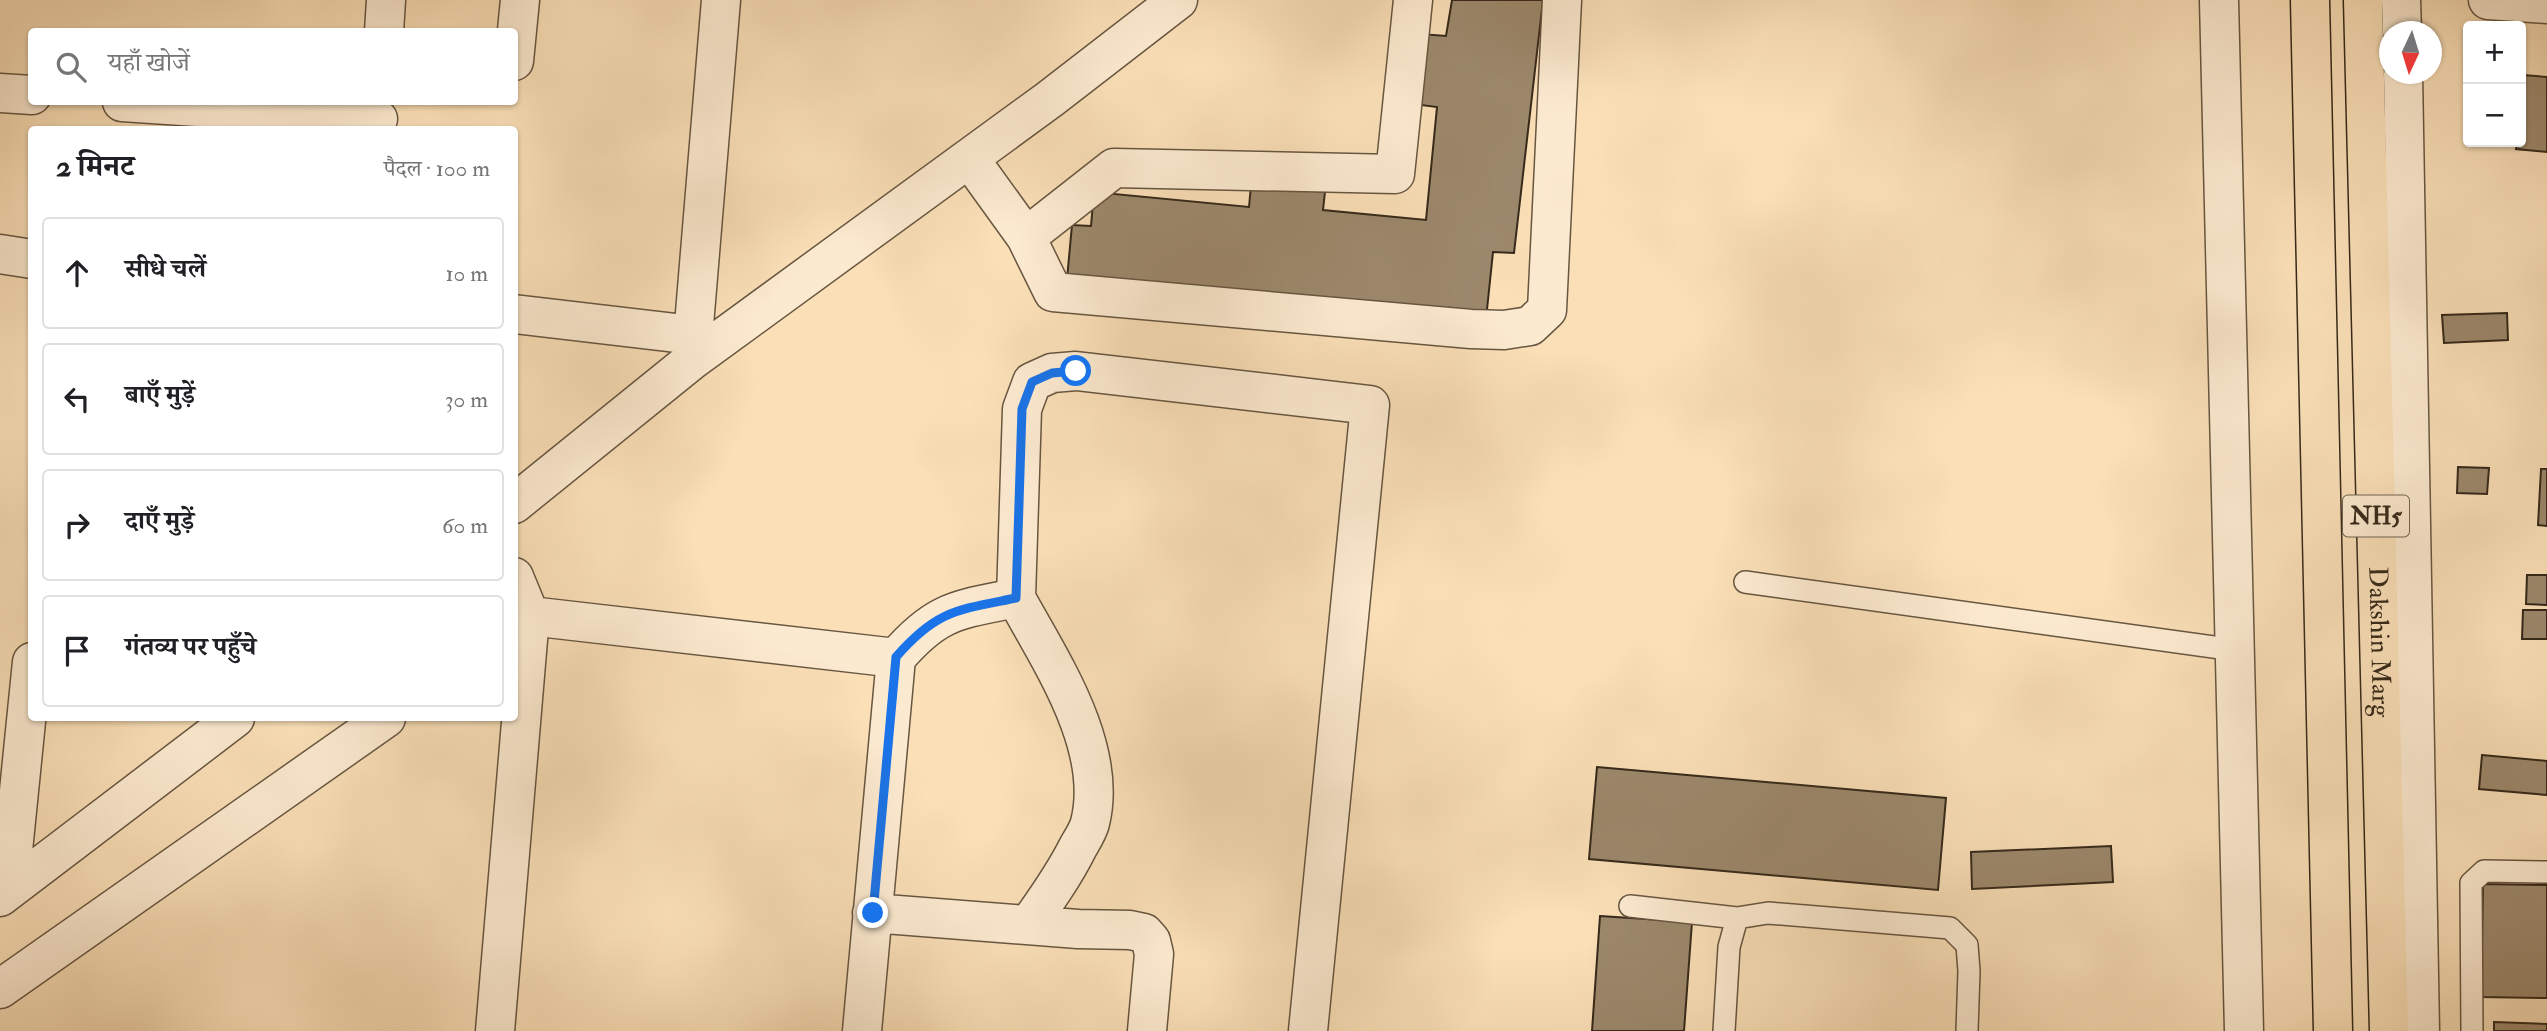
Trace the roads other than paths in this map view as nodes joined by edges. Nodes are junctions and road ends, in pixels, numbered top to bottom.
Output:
1 (386, 0) edge
2 (520, 0) edge
3 (721, 0) edge
4 (1178, 0) edge
5 (1412, 0) edge
6 (1562, 0) edge
7 (2220, 0) edge
8 (2310, 0) edge
9 (2363, 0) edge
10 (2401, 0) edge
11 (2488, 0) edge
12 (2547, 4) edge
13 (2402, 21) edge
14 (384, 28) edge
15 (517, 28) edge
16 (2403, 84) edge
17 (0, 93) edge
18 (28, 95) edge
19 (173, 105) edge
20 (378, 117) edge
21 (969, 158) junction
22 (1026, 237) junction
23 (0, 254) edge
24 (28, 258) edge
25 (518, 315) edge
26 (692, 348) junction
27 (518, 500) edge
28 (1745, 582) dead end
29 (1016, 598) junction
30 (518, 599) edge
31 (522, 621) edge
32 (2235, 650) junction
33 (896, 657) junction
34 (518, 682) edge
35 (28, 695) edge
36 (231, 721) edge
37 (382, 721) edge
38 (515, 721) edge
39 (2547, 872) edge
40 (4, 894) edge
41 (1630, 906) dead end
42 (873, 913) junction
43 (1737, 918) junction
44 (1029, 924) junction
45 (0, 989) edge
46 (495, 1031) edge
47 (862, 1031) edge
48 (1147, 1031) edge
49 (1308, 1031) edge
50 (1724, 1031) edge
51 (1967, 1031) edge
52 (2244, 1031) edge
53 (2333, 1031) edge
54 (2389, 1031) edge
55 (2420, 1031) edge
56 (2472, 1031) edge

1 - 14 street
2 - 15 street
3 - 26 street
4 - 21 street
5 - 22 street
6 - 22 street
7 - 32 street
8 - 53 highway, NH5
9 - 54 highway, Dakshin Marg / NH5
10 - 13 street
11 - 12 street
16 - 55 street
17 - 18 street
19 - 20 street
21 - 22 street
21 - 26 street
23 - 24 street
25 - 26 street
26 - 27 street
28 - 32 lane
29 - 33 street
29 - 44 street
29 - 49 street
30 - 31 street
31 - 33 street
31 - 34 street
32 - 52 street
33 - 42 street
35 - 40 street
36 - 40 street
37 - 45 street
38 - 46 street
39 - 56 lane
41 - 43 lane
42 - 44 street
42 - 47 street
43 - 50 lane
43 - 51 lane
44 - 48 street

